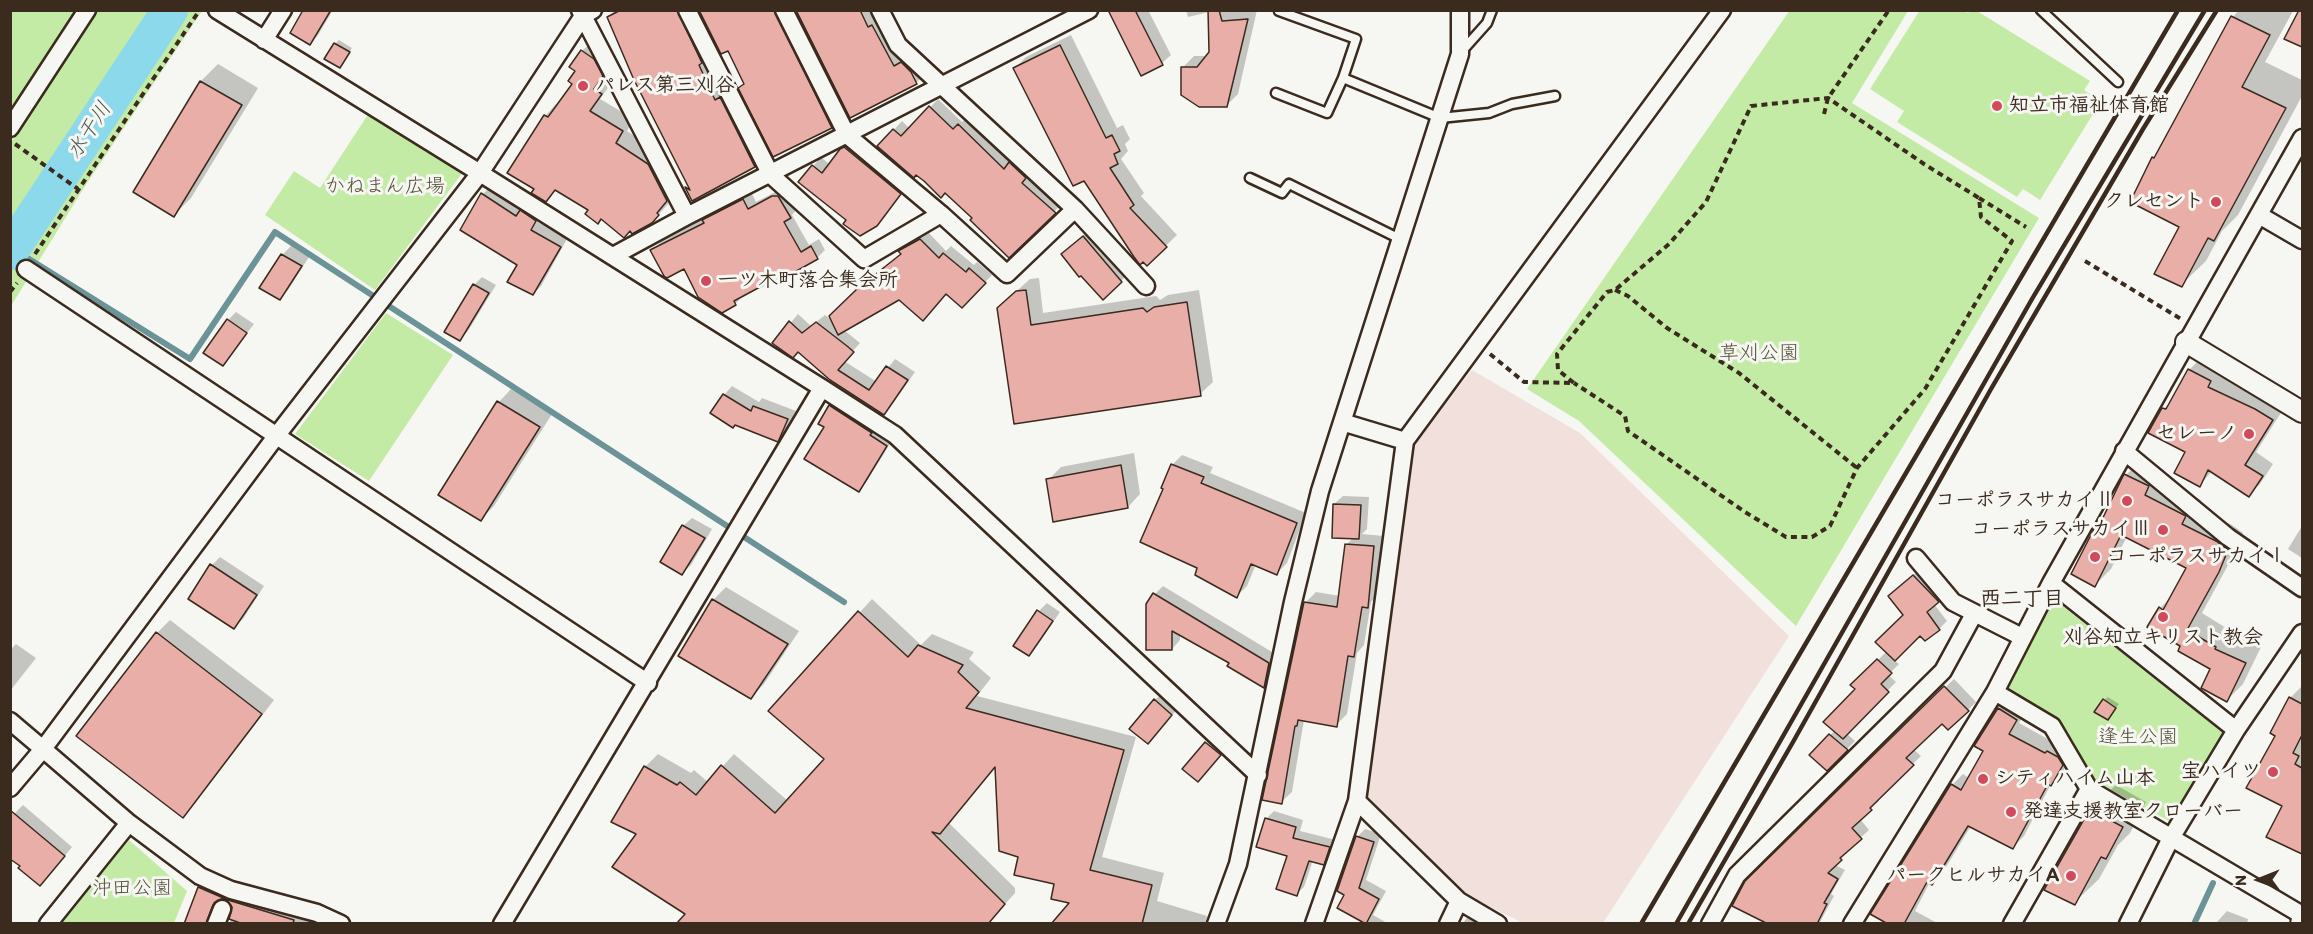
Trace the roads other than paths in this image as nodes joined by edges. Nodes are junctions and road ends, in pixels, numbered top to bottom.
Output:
1 (87, 10) edge
2 (217, 10) edge
3 (283, 10) edge
4 (687, 10) edge
5 (784, 10) edge
6 (880, 10) edge
7 (1089, 10) edge
8 (1460, 10) edge
9 (1492, 10) edge
10 (1722, 10) edge
11 (2041, 10) edge
12 (585, 12) edge
13 (1279, 12) edge
14 (264, 40) junction
15 (1460, 54) junction
16 (1343, 78) junction
17 (2118, 82) dead end
18 (942, 86) junction
19 (1276, 93) dead end
20 (1555, 96) dead end
21 (1440, 118) junction
22 (10, 128) edge
23 (847, 135) junction
24 (2302, 138) edge
25 (480, 173) junction
26 (771, 175) junction
27 (1250, 178) dead end
28 (1075, 210) junction
29 (941, 214) junction
30 (2259, 215) junction
31 (687, 216) junction
32 (1400, 239) junction
33 (2302, 240) edge
34 (613, 256) junction
35 (26, 269) road end
36 (1146, 286) dead end
37 (2190, 334) junction
38 (822, 388) junction
39 (2302, 412) edge
40 (1342, 422) junction
41 (277, 435) junction
42 (1405, 441) junction
43 (2124, 451) junction
44 (1916, 558) dead end
45 (2051, 583) junction
46 (2302, 588) edge
47 (1974, 614) junction
48 (2302, 633) edge
49 (2022, 637) junction
50 (648, 683) junction
51 (1995, 692) junction
52 (10, 721) edge
53 (2236, 730) junction
54 (43, 749) junction
55 (1258, 775) junction
56 (10, 788) edge
57 (2089, 789) junction
58 (1357, 801) junction
59 (129, 823) junction
60 (2171, 838) junction
61 (1459, 901) junction
62 (2302, 917) edge
63 (48, 924) edge
64 (341, 924) edge
65 (502, 924) edge
66 (1216, 924) edge
67 (1314, 924) edge
68 (1448, 924) edge
69 (1498, 924) edge
70 (1710, 924) edge
71 (1852, 924) edge
72 (2012, 924) edge
73 (2128, 924) edge
74 (2301, 924) edge

1 - 22 street
2 - 14 street
3 - 14 street
4 - 26 street
5 - 23 street
6 - 18 street
7 - 18 street
8 - 15 street
9 - 15 lane
10 - 42 street
11 - 17 lane
12 - 25 street
12 - 31 street
13 - 16 lane
14 - 25 street
15 - 21 street
16 - 19 lane
16 - 21 lane
18 - 23 street
18 - 28 street
20 - 21 lane
21 - 32 street
23 - 26 street
23 - 29 street
24 - 30 street
25 - 34 street
25 - 41 street
26 - 29 street
26 - 31 street
27 - 32 lane
28 - 29 street
28 - 36 street
30 - 33 street
30 - 37 street
31 - 34 street
32 - 40 street
34 - 38 street
35 - 41 street
37 - 39 street
37 - 43 street
38 - 50 street
38 - 55 street
40 - 42 street
40 - 55 street
41 - 50 street
41 - 54 street
42 - 58 street
43 - 45 street
43 - 46 street
44 - 47 street
45 - 49 street
45 - 53 street
47 - 49 street
47 - 70 street
48 - 53 street
49 - 51 street
50 - 65 street
51 - 57 street
51 - 71 street
52 - 54 street
53 - 60 street
54 - 56 street
54 - 59 street
55 - 66 street
57 - 60 street
57 - 72 street
58 - 61 street
58 - 67 street
59 - 63 street
59 - 64 street
60 - 62 street
60 - 73 street
61 - 68 street
61 - 69 street
62 - 74 street

